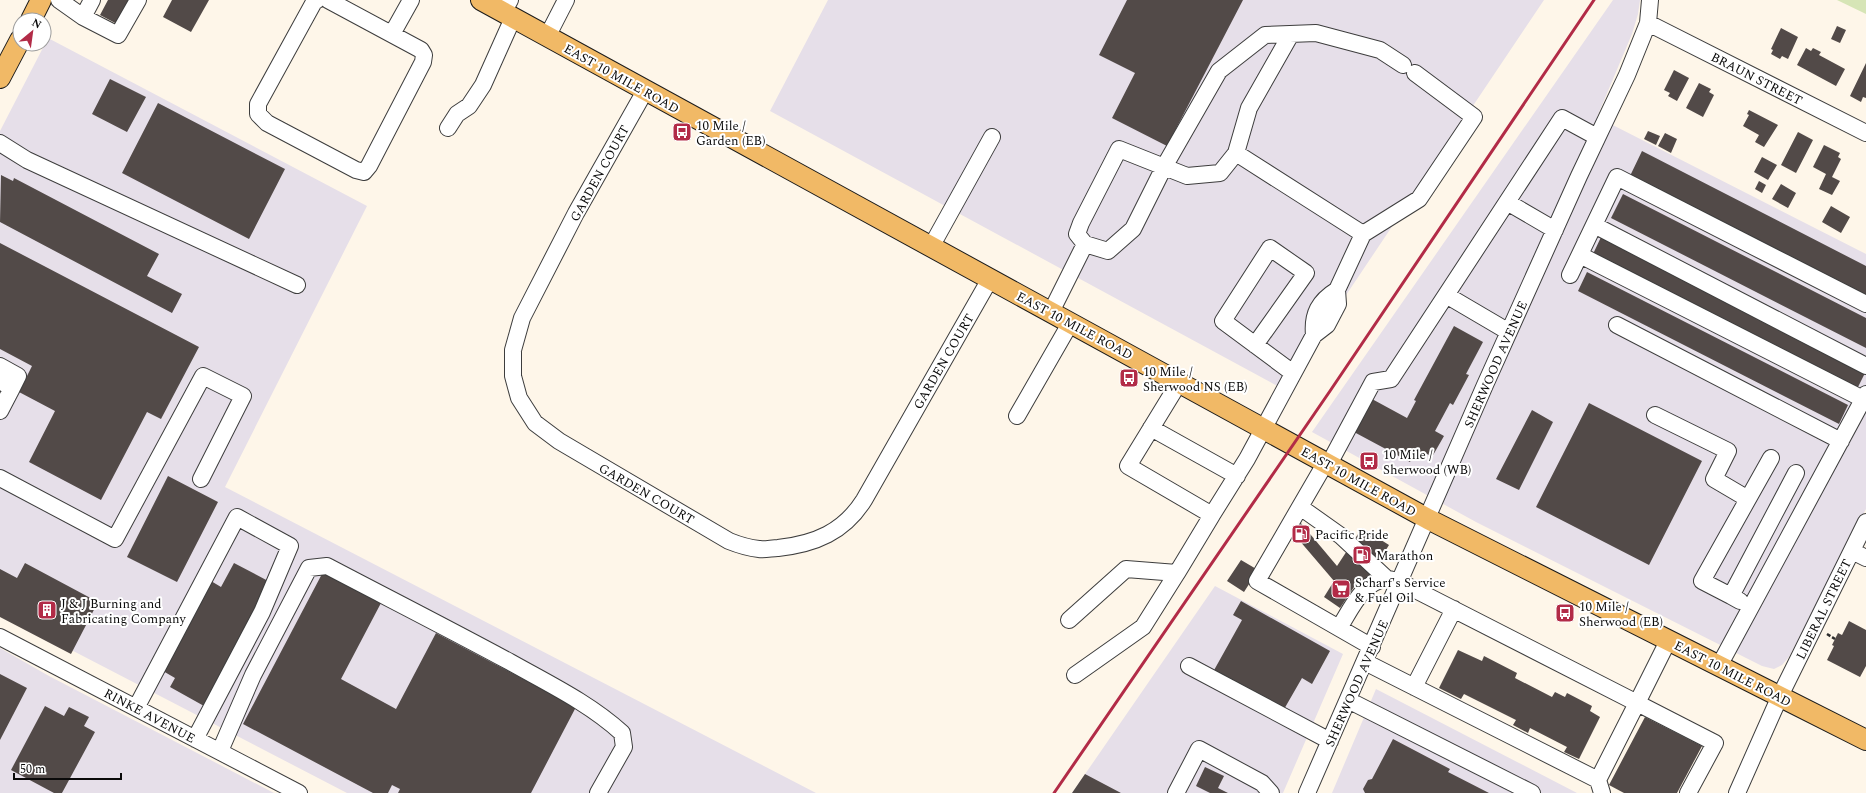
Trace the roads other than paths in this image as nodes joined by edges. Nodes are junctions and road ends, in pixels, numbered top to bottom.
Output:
1 (41, 0) edge
2 (59, 0) edge
3 (92, 0) edge
4 (138, 0) edge
5 (318, 0) edge
6 (328, 0) edge
7 (411, 0) edge
8 (481, 0) edge
9 (566, 0) edge
10 (1650, 0) edge
11 (509, 10) edge
12 (35, 12) edge
13 (83, 17) junction
14 (1648, 23) junction
15 (392, 34) junction
16 (1291, 34) junction
17 (547, 37) junction
18 (14, 52) edge
19 (0, 78) edge
20 (645, 91) junction
21 (448, 128) dead end
22 (1866, 133) edge
23 (992, 137) dead end
24 (1597, 137) junction
25 (0, 143) edge
26 (1236, 153) junction
27 (1164, 167) junction
28 (1507, 202) junction
29 (1594, 225) junction
30 (1555, 230) junction
31 (1363, 234) junction
32 (1086, 244) junction
33 (931, 246) junction
34 (1580, 255) junction
35 (1570, 275) dead end
36 (990, 279) junction
37 (297, 285) dead end
38 (1446, 295) junction
39 (1866, 304) edge
40 (1051, 312) junction
41 (1071, 322) junction
42 (1617, 325) dead end
43 (1509, 332) junction
44 (1256, 345) junction
45 (0, 366) edge
46 (1866, 366) edge
47 (1293, 373) junction
48 (1180, 382) junction
49 (6, 384) edge
50 (1865, 396) edge
51 (0, 411) edge
52 (1655, 415) dead end
53 (1017, 416) dead end
54 (1151, 428) junction
55 (1264, 428) junction
56 (1841, 441) junction
57 (1771, 458) dead end
58 (1328, 463) junction
59 (1796, 473) dead end
60 (1237, 476) junction
61 (0, 478) edge
62 (201, 479) dead end
63 (1748, 499) junction
64 (1300, 507) junction
65 (1212, 515) junction
66 (1428, 518) junction
67 (1866, 522) edge
68 (1859, 554) edge
69 (1178, 573) junction
70 (1393, 580) junction
71 (1730, 596) junction
72 (1750, 607) junction
73 (1454, 609) junction
74 (1069, 620) dead end
75 (1339, 628) junction
76 (0, 637) edge
77 (1668, 641) junction
78 (1372, 647) junction
79 (1365, 662) junction
80 (1189, 666) dead end
81 (1719, 666) junction
82 (1075, 675) dead end
83 (1414, 687) junction
84 (1780, 696) junction
85 (1348, 700) junction
86 (1637, 702) junction
87 (136, 708) junction
88 (195, 739) junction
89 (1866, 740) edge
90 (1330, 741) junction
91 (220, 751) junction
92 (1600, 786) edge
93 (296, 792) edge
94 (598, 793) edge
95 (1176, 793) edge
96 (1271, 793) edge
97 (1307, 793) edge
98 (1532, 793) edge
99 (1688, 793) edge
100 (1737, 793) edge

1 - 12 main road
2 - 13 street
3 - 13 street
4 - 13 street
5 - 15 street
6 - 15 street
7 - 15 street
8 - 11 main road, EAST 10 MILE ROAD
9 - 17 street
10 - 14 street, SHERWOOD AVENUE
11 - 17 main road, EAST 10 MILE ROAD
11 - 21 street
14 - 22 street, BRAUN STREET
14 - 24 street, SHERWOOD AVENUE
16 - 26 street
16 - 27 street
16 - 31 street
17 - 20 main road, EAST 10 MILE ROAD
18 - 19 main road
20 - 33 main road, EAST 10 MILE ROAD
20 - 36 street, GARDEN COURT
23 - 33 street
24 - 28 street
24 - 30 street, SHERWOOD AVENUE
25 - 37 street
26 - 27 street
26 - 31 street
27 - 32 street
27 - 32 street
28 - 30 street
28 - 38 street
29 - 34 street
29 - 39 street
29 - 46 street
30 - 43 street, SHERWOOD AVENUE
31 - 47 street
32 - 40 street
33 - 36 main road, EAST 10 MILE ROAD
34 - 35 street
34 - 50 street
36 - 40 main road, EAST 10 MILE ROAD
38 - 43 street
38 - 58 street
40 - 41 main road, EAST 10 MILE ROAD
41 - 48 main road, EAST 10 MILE ROAD
41 - 53 street
42 - 56 street
43 - 66 street, SHERWOOD AVENUE
44 - 44 street
44 - 47 street
45 - 49 street
47 - 55 street
48 - 54 street
48 - 55 main road, EAST 10 MILE ROAD
49 - 51 street
50 - 56 street
52 - 63 street
54 - 60 street
54 - 65 street
55 - 58 main road, EAST 10 MILE ROAD
55 - 60 street
56 - 72 street
57 - 63 street
58 - 64 street
58 - 66 main road, EAST 10 MILE ROAD
59 - 71 street
60 - 65 street
61 - 62 street
63 - 71 street
64 - 70 street
64 - 75 street
65 - 69 street
66 - 70 street, SHERWOOD AVENUE
66 - 77 main road, EAST 10 MILE ROAD
67 - 68 street, LIBERAL STREET
68 - 84 street, LIBERAL STREET
69 - 74 street
69 - 82 street
70 - 73 street
70 - 75 street
70 - 78 street, SHERWOOD AVENUE
71 - 72 street
72 - 81 street
73 - 83 street
73 - 86 street
75 - 78 street
76 - 87 street, RINKE AVENUE
77 - 81 main road, EAST 10 MILE ROAD
77 - 86 street
78 - 79 street, SHERWOOD AVENUE
79 - 83 street
79 - 85 street, SHERWOOD AVENUE
80 - 90 street
81 - 84 main road, EAST 10 MILE ROAD
83 - 92 street
84 - 89 main road, EAST 10 MILE ROAD
84 - 100 street, LIBERAL STREET
85 - 90 street, SHERWOOD AVENUE
85 - 98 street
86 - 92 street
86 - 99 street
87 - 88 street, RINKE AVENUE
87 - 88 street
88 - 91 street, RINKE AVENUE
90 - 97 street, SHERWOOD AVENUE
91 - 93 street, RINKE AVENUE
91 - 94 street
95 - 96 street

